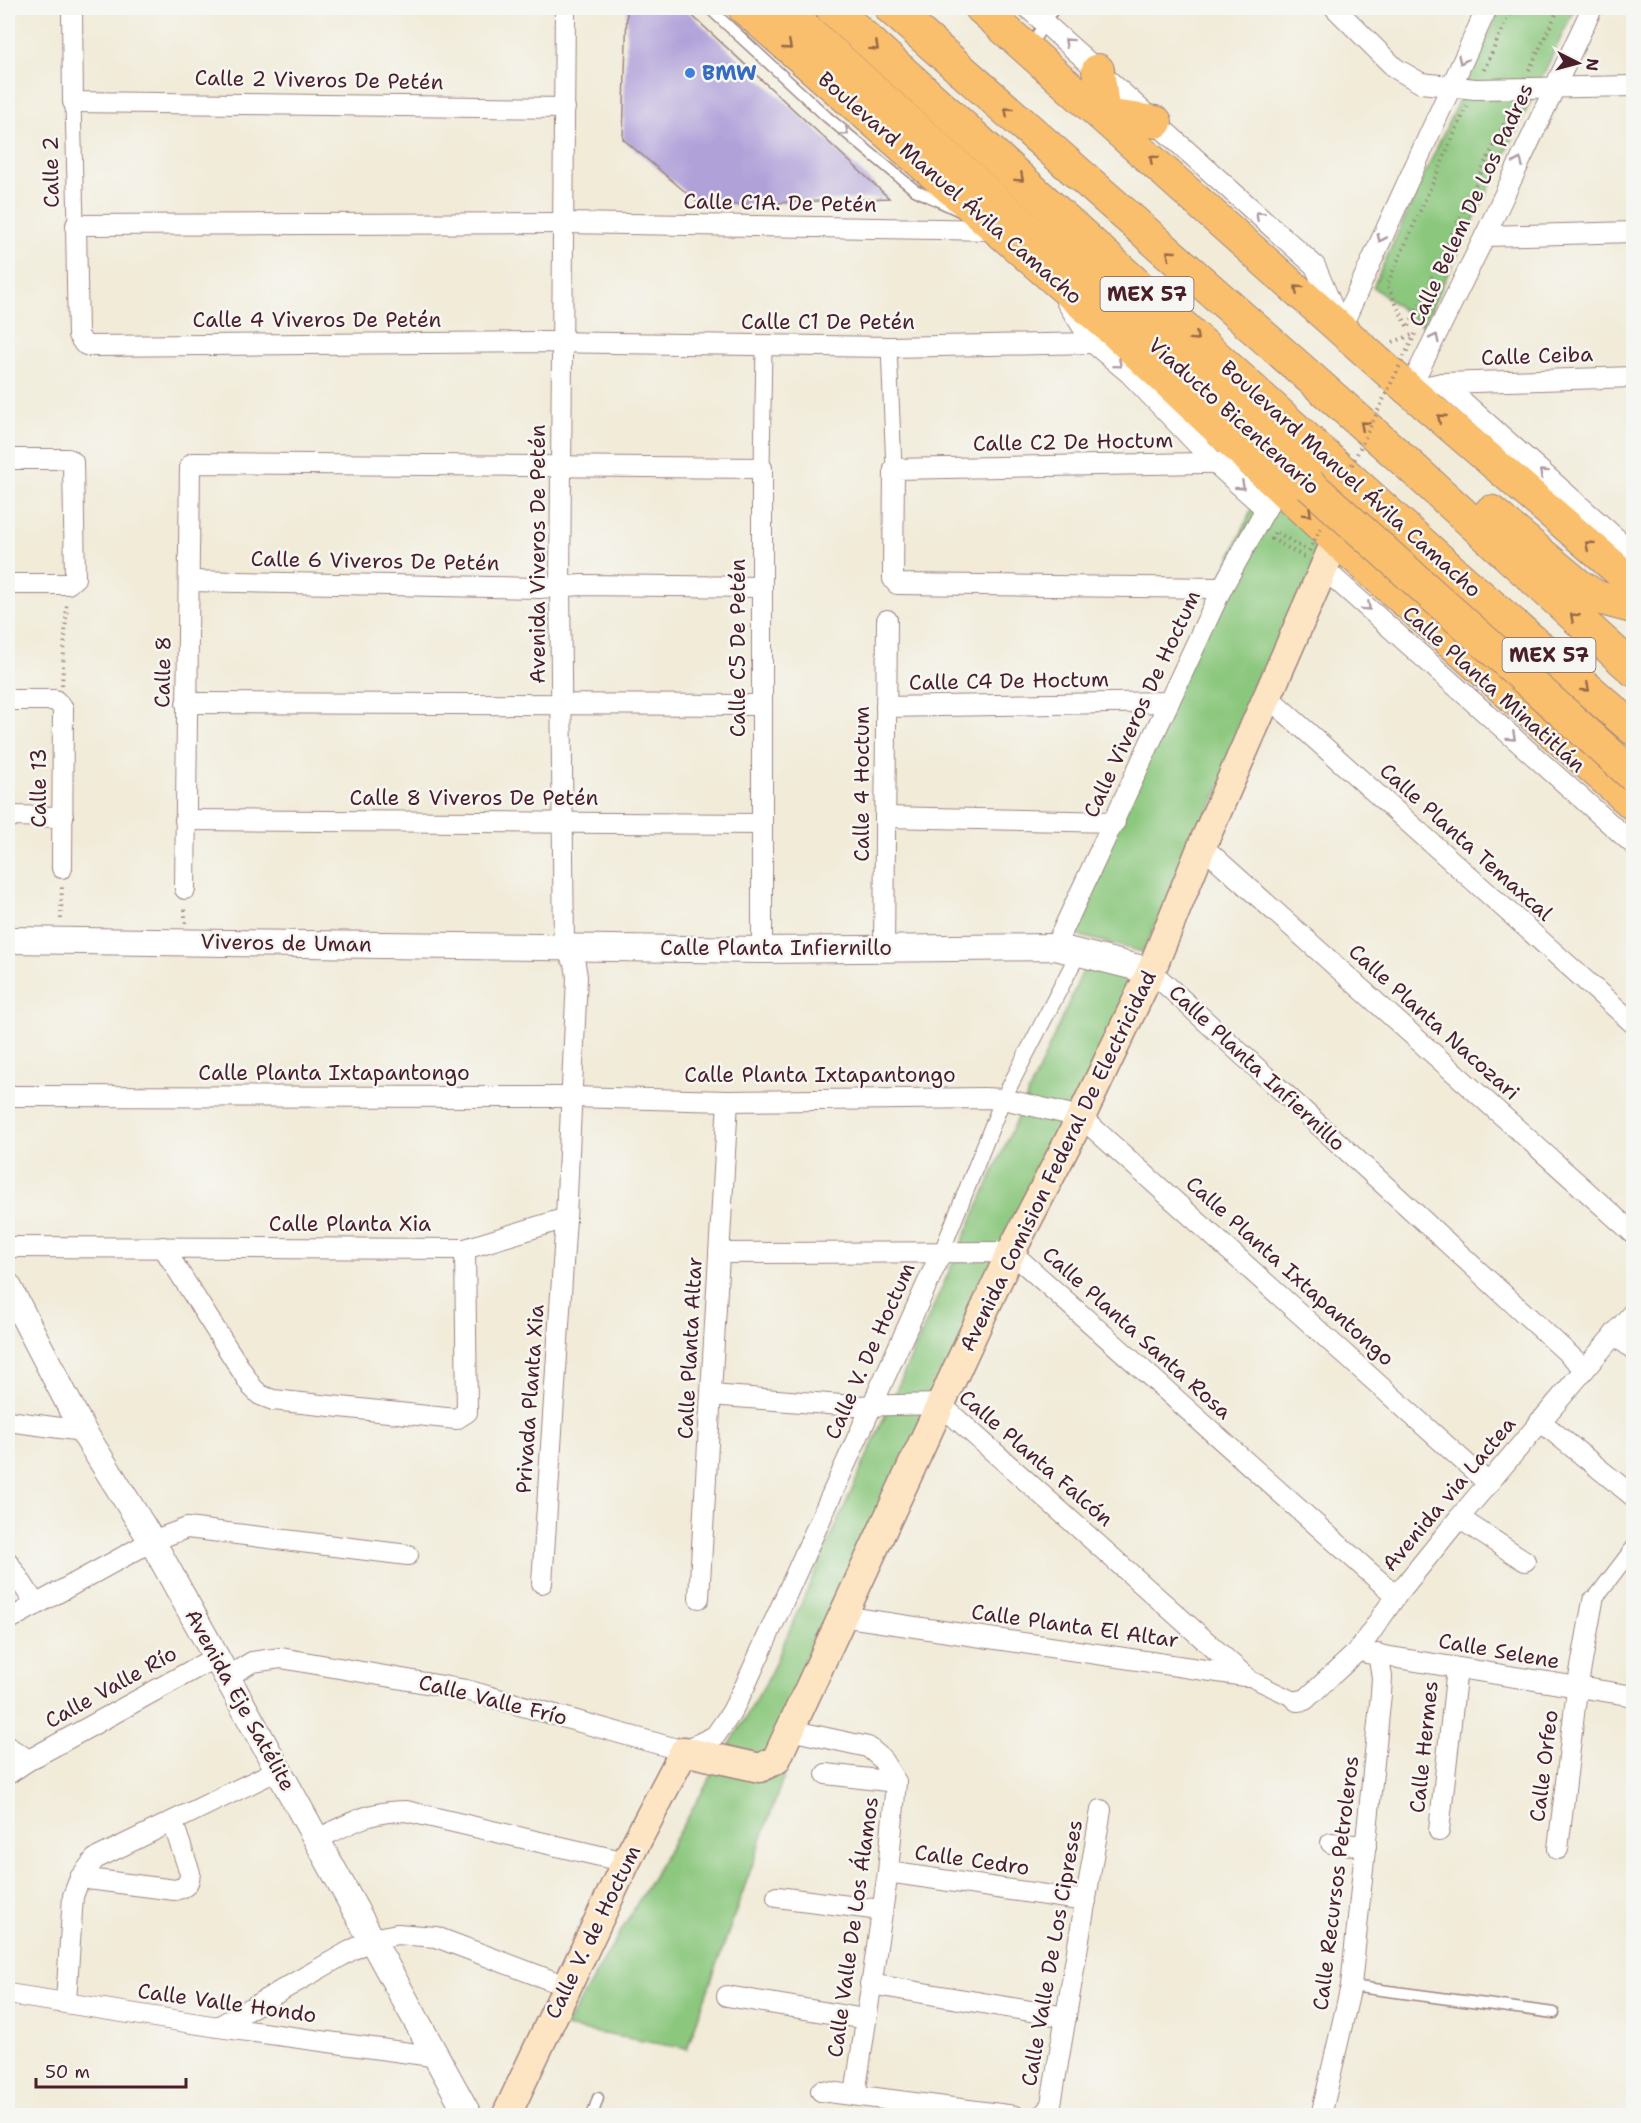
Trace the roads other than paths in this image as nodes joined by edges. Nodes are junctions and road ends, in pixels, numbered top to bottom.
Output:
1 (72, 8) edge
2 (565, 8) edge
3 (709, 8) edge
4 (744, 8) edge
5 (782, 8) edge
6 (832, 8) edge
7 (891, 8) edge
8 (981, 8) edge
9 (1028, 8) edge
10 (1335, 8) edge
11 (1487, 8) edge
12 (1592, 8) edge
13 (1050, 15) edge
14 (1028, 48) junction
15 (1098, 70) junction
16 (810, 82) junction
17 (1634, 86) edge
18 (1449, 87) junction
19 (1553, 88) junction
20 (73, 102) junction
21 (565, 108) junction
22 (1104, 115) junction
23 (1156, 122) junction
24 (563, 223) junction
25 (76, 225) junction
26 (993, 227) junction
27 (1634, 232) edge
28 (1485, 236) junction
29 (1043, 269) junction
30 (1341, 328) junction
31 (78, 335) joint
32 (1093, 342) junction
33 (562, 343) junction
34 (764, 346) junction
35 (889, 347) junction
36 (1634, 377) edge
37 (1442, 383) junction
38 (1409, 390) junction
39 (8, 459) edge
40 (1253, 462) junction
41 (1216, 464) junction
42 (1408, 464) junction
43 (563, 465) junction
44 (762, 468) junction
45 (894, 469) junction
46 (1272, 497) junction
47 (1323, 545) junction
48 (1634, 554) edge
49 (1366, 566) junction
50 (189, 581) junction
51 (1462, 581) junction
52 (8, 584) edge
53 (1634, 584) edge
54 (560, 586) junction
55 (762, 587) junction
56 (1222, 588) junction
57 (1634, 607) edge
58 (887, 620) dead end
59 (1634, 670) edge
60 (1268, 696) junction
61 (8, 700) edge
62 (1169, 702) junction
63 (186, 704) junction
64 (560, 705) junction
65 (762, 705) junction
66 (886, 707) junction
67 (1634, 729) edge
68 (1634, 776) edge
69 (1634, 805) edge
70 (8, 816) edge
71 (63, 817) junction
72 (885, 817) junction
73 (185, 820) junction
74 (562, 822) junction
75 (1115, 822) junction
76 (762, 825) junction
77 (1634, 845) edge
78 (1202, 846) junction
79 (62, 868) road end
80 (185, 889) road end
81 (8, 940) edge
82 (564, 946) junction
83 (884, 948) junction
84 (762, 950) junction
85 (1067, 950) junction
86 (1151, 971) junction
87 (1634, 1024) edge
88 (8, 1096) edge
89 (572, 1097) junction
90 (1004, 1099) junction
91 (728, 1101) junction
92 (1082, 1117) junction
93 (566, 1218) junction
94 (1634, 1234) edge
95 (8, 1247) edge
96 (163, 1247) junction
97 (465, 1249) junction
98 (719, 1252) junction
99 (1011, 1252) junction
100 (941, 1253) junction
101 (8, 1286) edge
102 (1634, 1311) edge
103 (1614, 1334) junction
104 (1634, 1350) edge
105 (1585, 1369) junction
106 (711, 1395) junction
107 (940, 1404) junction
108 (872, 1405) junction
109 (8, 1421) edge
110 (1540, 1421) junction
111 (83, 1431) junction
112 (1490, 1484) junction
113 (1634, 1497) edge
114 (1459, 1518) junction
115 (152, 1541) junction
116 (1634, 1547) edge
117 (408, 1555) dead end
118 (1525, 1561) dead end
119 (8, 1562) edge
120 (542, 1582) dead end
121 (1396, 1596) junction
122 (699, 1598) dead end
123 (1593, 1602) joint
124 (36, 1605) junction
125 (841, 1616) junction
126 (8, 1620) edge
127 (1357, 1652) junction
128 (1378, 1654) junction
129 (222, 1667) junction
130 (1457, 1668) junction
131 (1245, 1676) junction
132 (1577, 1689) junction
133 (1634, 1696) edge
134 (1297, 1701) joint
135 (790, 1730) junction
136 (8, 1747) edge
137 (684, 1751) junction
138 (29, 1760) junction
139 (760, 1768) joint
140 (278, 1770) junction
141 (8, 1774) edge
142 (826, 1774) dead end
143 (896, 1782) junction
144 (1101, 1810) dead end
145 (173, 1823) junction
146 (1439, 1831) dead end
147 (318, 1839) junction
148 (1331, 1843) dead end
149 (1366, 1846) junction
150 (1558, 1849) dead end
151 (626, 1862) junction
152 (888, 1872) junction
153 (80, 1878) junction
154 (777, 1897) dead end
155 (1086, 1901) junction
156 (881, 1910) junction
157 (374, 1939) junction
158 (870, 1984) junction
159 (566, 1986) junction
160 (1351, 1986) junction
161 (8, 1994) edge
162 (726, 1996) dead end
163 (66, 2002) junction
164 (1554, 2013) dead end
165 (1066, 2017) junction
166 (864, 2019) junction
167 (218, 2027) junction
168 (439, 2057) junction
169 (821, 2091) dead end
170 (855, 2095) junction
171 (598, 2098) dead end
172 (1046, 2110) edge
173 (469, 2115) edge
174 (506, 2115) edge
175 (592, 2115) edge
176 (1015, 2115) edge
177 (1321, 2115) edge

1 - 20 street, Calle 2
2 - 21 street, Avenida Viveros De Petén
3 - 16 lane
4 -> 16 main road, Boulevard Manuel Ávila Camacho
5 - 68 highway, Viaducto Bicentenario, bridge
6 -> 51 highway, Boulevard Manuel Ávila Camacho / MEX 57
42 -> 7 highway, MEX 57
8 - 14 main road
9 - 13 street
10 - 18 street
11 -> 18 street
12 - 19 street, Calle Belem De Los Padres
13 - 14 lane
15 -> 13 street
14 - 22 main road
15 - 22 main road
15 - 23 street
16 -> 26 main road, Boulevard Manuel Ávila Camacho
17 - 19 street
18 - 19 street
18 -> 30 street
28 -> 19 street, Calle Belem De Los Padres
20 - 21 street, Calle 2 Viveros De Petén
20 - 25 street, Calle 2
21 - 24 street, Avenida Viveros De Petén
22 - 23 main road
30 -> 22 main road
30 -> 23 street
24 - 25 street
24 - 26 street, Calle C1A. De Petén
24 - 33 street, Avenida Viveros De Petén
25 - 31 street, Calle 2
26 - 29 main road, Boulevard Manuel Ávila Camacho
27 - 28 street
38 -> 28 street, Calle Belem De Los Padres
29 - 32 street
29 - 40 main road, Boulevard Manuel Ávila Camacho
30 - 38 main road
31 - 33 street, Calle 4 Viveros De Petén
32 - 35 street, Calle C1 De Petén
32 -> 41 street
33 - 34 street, Calle C1 De Petén
33 - 43 street, Avenida Viveros De Petén
34 - 35 street, Calle C1 De Petén
34 - 44 street, Calle C5 De Petén
35 - 45 street
36 - 37 street, Calle Ceiba
37 - 38 street, Calle Ceiba
48 -> 37 street
53 -> 38 main road
39 - 52 street
40 - 41 street, Calle C2 De Hoctum
40 - 46 main road, Boulevard Manuel Ávila Camacho
41 - 45 street, Calle C2 De Hoctum
41 -> 46 street
42 - 57 highway
59 -> 42 highway, MEX 57
43 - 44 street
43 - 50 street, Calle 8
43 - 54 street, Avenida Viveros De Petén
44 - 55 street, Calle C5 De Petén
45 - 56 street
46 -> 47 main road, Boulevard Manuel Ávila Camacho
46 - 56 street, Calle Viveros De Hoctum
47 - 49 main road, Boulevard Manuel Ávila Camacho
47 - 60 main road, Avenida Comision Federal De Electricidad
47 -> 77 street, Calle Planta Minatitlán
49 - 51 highway
49 - 69 main road, Boulevard Manuel Ávila Camacho
50 - 54 street, Calle 6 Viveros De Petén
50 - 63 street, Calle 8
51 -> 67 highway, Boulevard Manuel Ávila Camacho / MEX 57
54 - 55 street
54 - 64 street, Avenida Viveros De Petén
55 - 65 street, Calle C5 De Petén
56 - 62 street, Calle Viveros De Hoctum
58 - 66 street, Calle 4 Hoctum
60 - 78 main road, Avenida Comision Federal De Electricidad
60 - 87 street, Calle Planta Temaxcal
61 - 71 street, Calle 13
62 - 66 street, Calle C4 De Hoctum
62 - 75 street, Calle Viveros De Hoctum
63 - 64 street
63 - 73 street, Calle 8
64 - 65 street
64 - 74 street, Avenida Viveros De Petén
65 - 76 street, Calle C5 De Petén
66 - 72 street, Calle 4 Hoctum
70 - 71 street
71 - 79 street, Calle 13
72 - 75 street
72 - 83 street, Calle 4 Hoctum
73 - 74 street, Calle 8 Viveros De Petén
73 - 80 street, Calle 8
74 - 76 street, Calle 8 Viveros De Petén
74 - 82 street, Avenida Viveros De Petén
75 - 85 street, Calle Viveros De Hoctum
76 - 84 street, Calle C5 De Petén
78 - 86 main road, Avenida Comision Federal De Electricidad
78 - 94 street, Calle Planta Nacozari
81 - 82 street, Viveros de Uman
82 - 84 street, Calle Planta Infiernillo
82 - 89 street, Avenida Viveros De Petén
83 - 84 street, Calle Planta Infiernillo
83 - 85 street, Calle Planta Infiernillo
85 - 86 street, Calle Planta Infiernillo
85 - 90 street, Calle V. De Hoctum
86 - 92 main road, Avenida Comision Federal De Electricidad
86 - 105 street, Calle Planta Infiernillo
88 - 89 street, Calle Planta Ixtapantongo
89 - 91 street, Calle Planta Ixtapantongo
89 - 93 street
90 - 91 street, Calle Planta Ixtapantongo
90 - 92 street, Calle Planta Ixtapantongo
90 - 100 street, Calle V. De Hoctum
91 - 98 street, Calle Planta Altar
92 - 99 main road, Avenida Comision Federal De Electricidad
92 - 112 street, Calle Planta Ixtapantongo
93 - 97 street, Calle Planta Xia
93 - 120 street, Privada Planta Xia
95 - 96 street, Calle Planta Xia
96 - 97 street, Calle Planta Xia
96 - 97 street
98 - 100 street, Calle Planta Santa Rosa
98 - 106 street, Calle Planta Altar
99 - 100 street, Calle Planta Santa Rosa
99 - 107 main road, Avenida Comision Federal De Electricidad
99 - 121 street, Calle Planta Santa Rosa
100 - 108 street, Calle V. De Hoctum
101 - 111 street, Avenida Eje Satélite
102 - 103 street, Avenida via Lactea
103 - 104 street
103 - 105 street, Avenida via Lactea
105 - 110 street, Avenida via Lactea
106 - 108 street, Calle Planta Falcón
106 - 122 street, Calle Planta Altar
107 - 108 street, Calle Planta Falcón
107 - 125 main road, Avenida Comision Federal De Electricidad
107 - 131 street, Calle Planta Falcón
108 - 137 street, Calle V. De Hoctum
109 - 111 street
110 - 112 street, Avenida via Lactea
110 - 113 street
111 - 115 street, Avenida Eje Satélite
112 - 114 street, Avenida via Lactea
114 - 118 street
114 - 121 street, Avenida via Lactea
115 - 117 street
115 - 124 street
115 - 129 street, Avenida Eje Satélite
116 - 123 street
119 - 124 street
121 - 127 street, Avenida via Lactea
123 - 132 street
124 - 126 street
125 - 131 street, Calle Planta El Altar
125 - 135 main road, Avenida Comision Federal De Electricidad
127 - 128 street, Calle Selene
127 - 134 street, Avenida via Lactea
128 - 130 street, Calle Selene
128 - 149 street, Calle Recursos Petroleros
129 - 137 street, Calle Valle Frío
129 - 138 street, Calle Valle Río
129 - 140 street, Avenida Eje Satélite
130 - 132 street, Calle Selene
130 - 146 street, Calle Hermes
131 - 134 street, Calle Planta El Altar
132 - 133 street, Calle Selene
132 - 150 street, Calle Orfeo
135 - 139 main road, Avenida Comision Federal De Electricidad
135 - 143 street, Calle Valle De Los Álamos
136 - 138 street
137 - 139 main road, Calle Valle Frío
137 - 151 main road, Calle V. de Hoctum
138 - 141 street, Calle Valle Río
140 - 145 street
140 - 147 street, Avenida Eje Satélite
142 - 143 street
143 - 152 street, Calle Valle De Los Álamos
144 - 155 street, Calle Valle De Los Cipreses
145 - 153 street
145 - 153 street
147 - 151 street
147 - 157 street, Avenida Eje Satélite
148 - 149 street
149 - 160 street, Calle Recursos Petroleros
151 - 159 main road, Calle V. de Hoctum
152 - 155 street, Calle Cedro
152 - 156 street, Calle Valle De Los Álamos
153 - 163 street
154 - 156 street
155 - 165 street, Calle Valle De Los Cipreses
156 - 158 street, Calle Valle De Los Álamos
157 - 159 street
157 - 167 street
157 - 168 street, Avenida Eje Satélite
158 - 165 street
158 - 166 street, Calle Valle De Los Álamos
159 - 174 main road, Calle V. de Hoctum
160 - 164 lane
160 - 177 street, Calle Recursos Petroleros
161 - 163 street, Calle Valle Hondo
162 - 166 street
163 - 167 street, Calle Valle Hondo
165 - 172 street, Calle Valle De Los Cipreses
166 - 170 street, Calle Valle De Los Álamos
167 - 168 street, Calle Valle Hondo
168 - 173 street, Avenida Eje Satélite
169 - 170 street
170 - 176 street
171 - 175 lane

